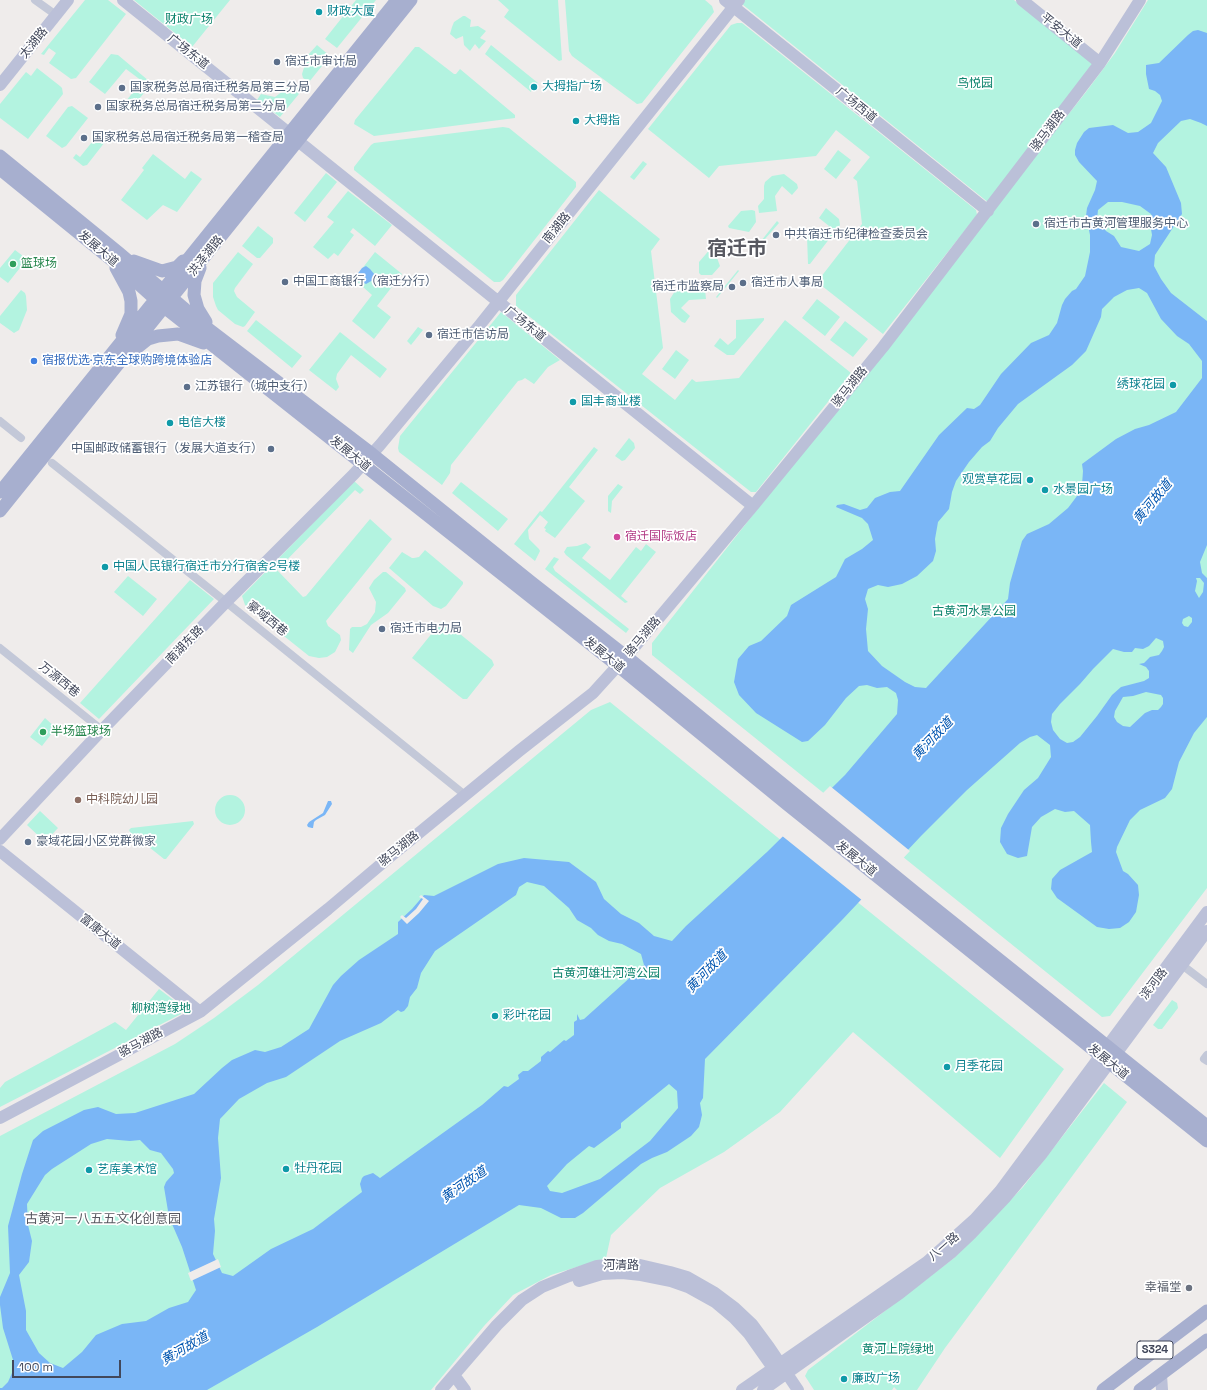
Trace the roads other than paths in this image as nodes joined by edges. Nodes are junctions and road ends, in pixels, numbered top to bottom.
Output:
1 (35, 0) edge
2 (68, 0) edge
3 (123, 0) edge
4 (1022, 0) edge
5 (1140, 0) edge
6 (405, 1) edge
7 (732, 2) edge
8 (56, 15) junction
9 (1100, 63) junction
10 (0, 85) edge
11 (294, 137) junction
12 (0, 156) edge
13 (0, 170) edge
14 (988, 211) junction
15 (206, 247) junction
16 (116, 257) junction
17 (164, 299) junction
18 (498, 302) junction
19 (223, 347) junction
20 (109, 367) junction
21 (0, 421) edge
22 (21, 438) dead end
23 (372, 454) junction
24 (52, 463) dead end
25 (363, 464) junction
26 (0, 492) edge
27 (753, 506) junction
28 (0, 511) edge
29 (226, 602) junction
30 (0, 648) edge
31 (622, 661) junction
32 (102, 730) junction
33 (465, 795) junction
34 (0, 839) edge
35 (0, 851) edge
36 (1207, 912) edge
37 (1207, 931) edge
38 (1182, 965) junction
39 (1207, 984) edge
40 (200, 1012) junction
41 (1108, 1055) junction
42 (1207, 1055) edge
43 (1207, 1062) edge
44 (0, 1118) edge
45 (1207, 1126) edge
46 (1207, 1141) edge
47 (1207, 1311) edge
48 (1207, 1340) edge
49 (780, 1371) junction
50 (1161, 1375) junction
51 (457, 1384) edge
52 (440, 1390) edge
53 (742, 1390) edge
54 (763, 1390) edge
55 (788, 1390) edge
56 (798, 1390) edge
57 (1103, 1390) edge
58 (1140, 1390) edge
59 (1162, 1390) edge

1 - 8 street
2 - 8 street, 太湖路
3 - 11 street, 广场东道
4 - 9 street, 平安大道
5 - 9 street, 骆马湖路
6 - 11 main road, 洪泽湖路
7 - 14 street, 广场西道
7 - 18 street, 南湖路
8 - 10 street, 太湖路
9 - 14 street, 骆马湖路
11 - 15 main road, 洪泽湖路
11 - 18 street, 广场东道
12 - 16 main road, 发展大道
13 - 16 main road, 发展大道
14 - 27 street, 骆马湖路
15 - 16 main road
15 - 17 main road, 洪泽湖路
15 - 19 main road
16 - 17 main road, 发展大道
16 - 20 main road
17 - 19 main road, 发展大道
17 - 20 main road, 洪泽湖路
18 - 23 street, 南湖路
18 - 27 street, 广场东道
19 - 20 main road
19 - 23 main road, 发展大道
19 - 25 main road, 发展大道
20 - 26 main road, 洪泽湖路
20 - 28 main road, 洪泽湖路
21 - 22 street
23 - 25 street, 南湖东路
23 - 31 main road, 发展大道
24 - 29 street, 豪域西巷
25 - 29 street, 南湖东路
25 - 31 main road, 发展大道
27 - 31 street, 骆马湖路
29 - 32 street, 南湖东路
29 - 33 street, 豪域西巷
30 - 32 street, 万源西巷
31 - 33 street, 骆马湖路
31 - 41 main road, 发展大道
32 - 34 street, 南湖东路
33 - 40 street, 骆马湖路
35 - 40 street, 富康大道
36 - 41 street, 滨河路
37 - 38 street, 滨河路
38 - 39 street
38 - 41 street, 滨河路
40 - 44 street, 骆马湖路
41 - 45 main road, 发展大道
41 - 46 main road, 发展大道
41 - 49 street, 八一路
42 - 43 street
47 - 57 main road, S324
48 - 50 main road, S324
49 - 51 street, 河清路
49 - 53 street, 八一路
49 - 54 street, 八一路
49 - 55 street, 河清路
49 - 56 street, 河清路
50 - 58 main road, S324
50 - 59 street
51 - 52 street, 河清路

